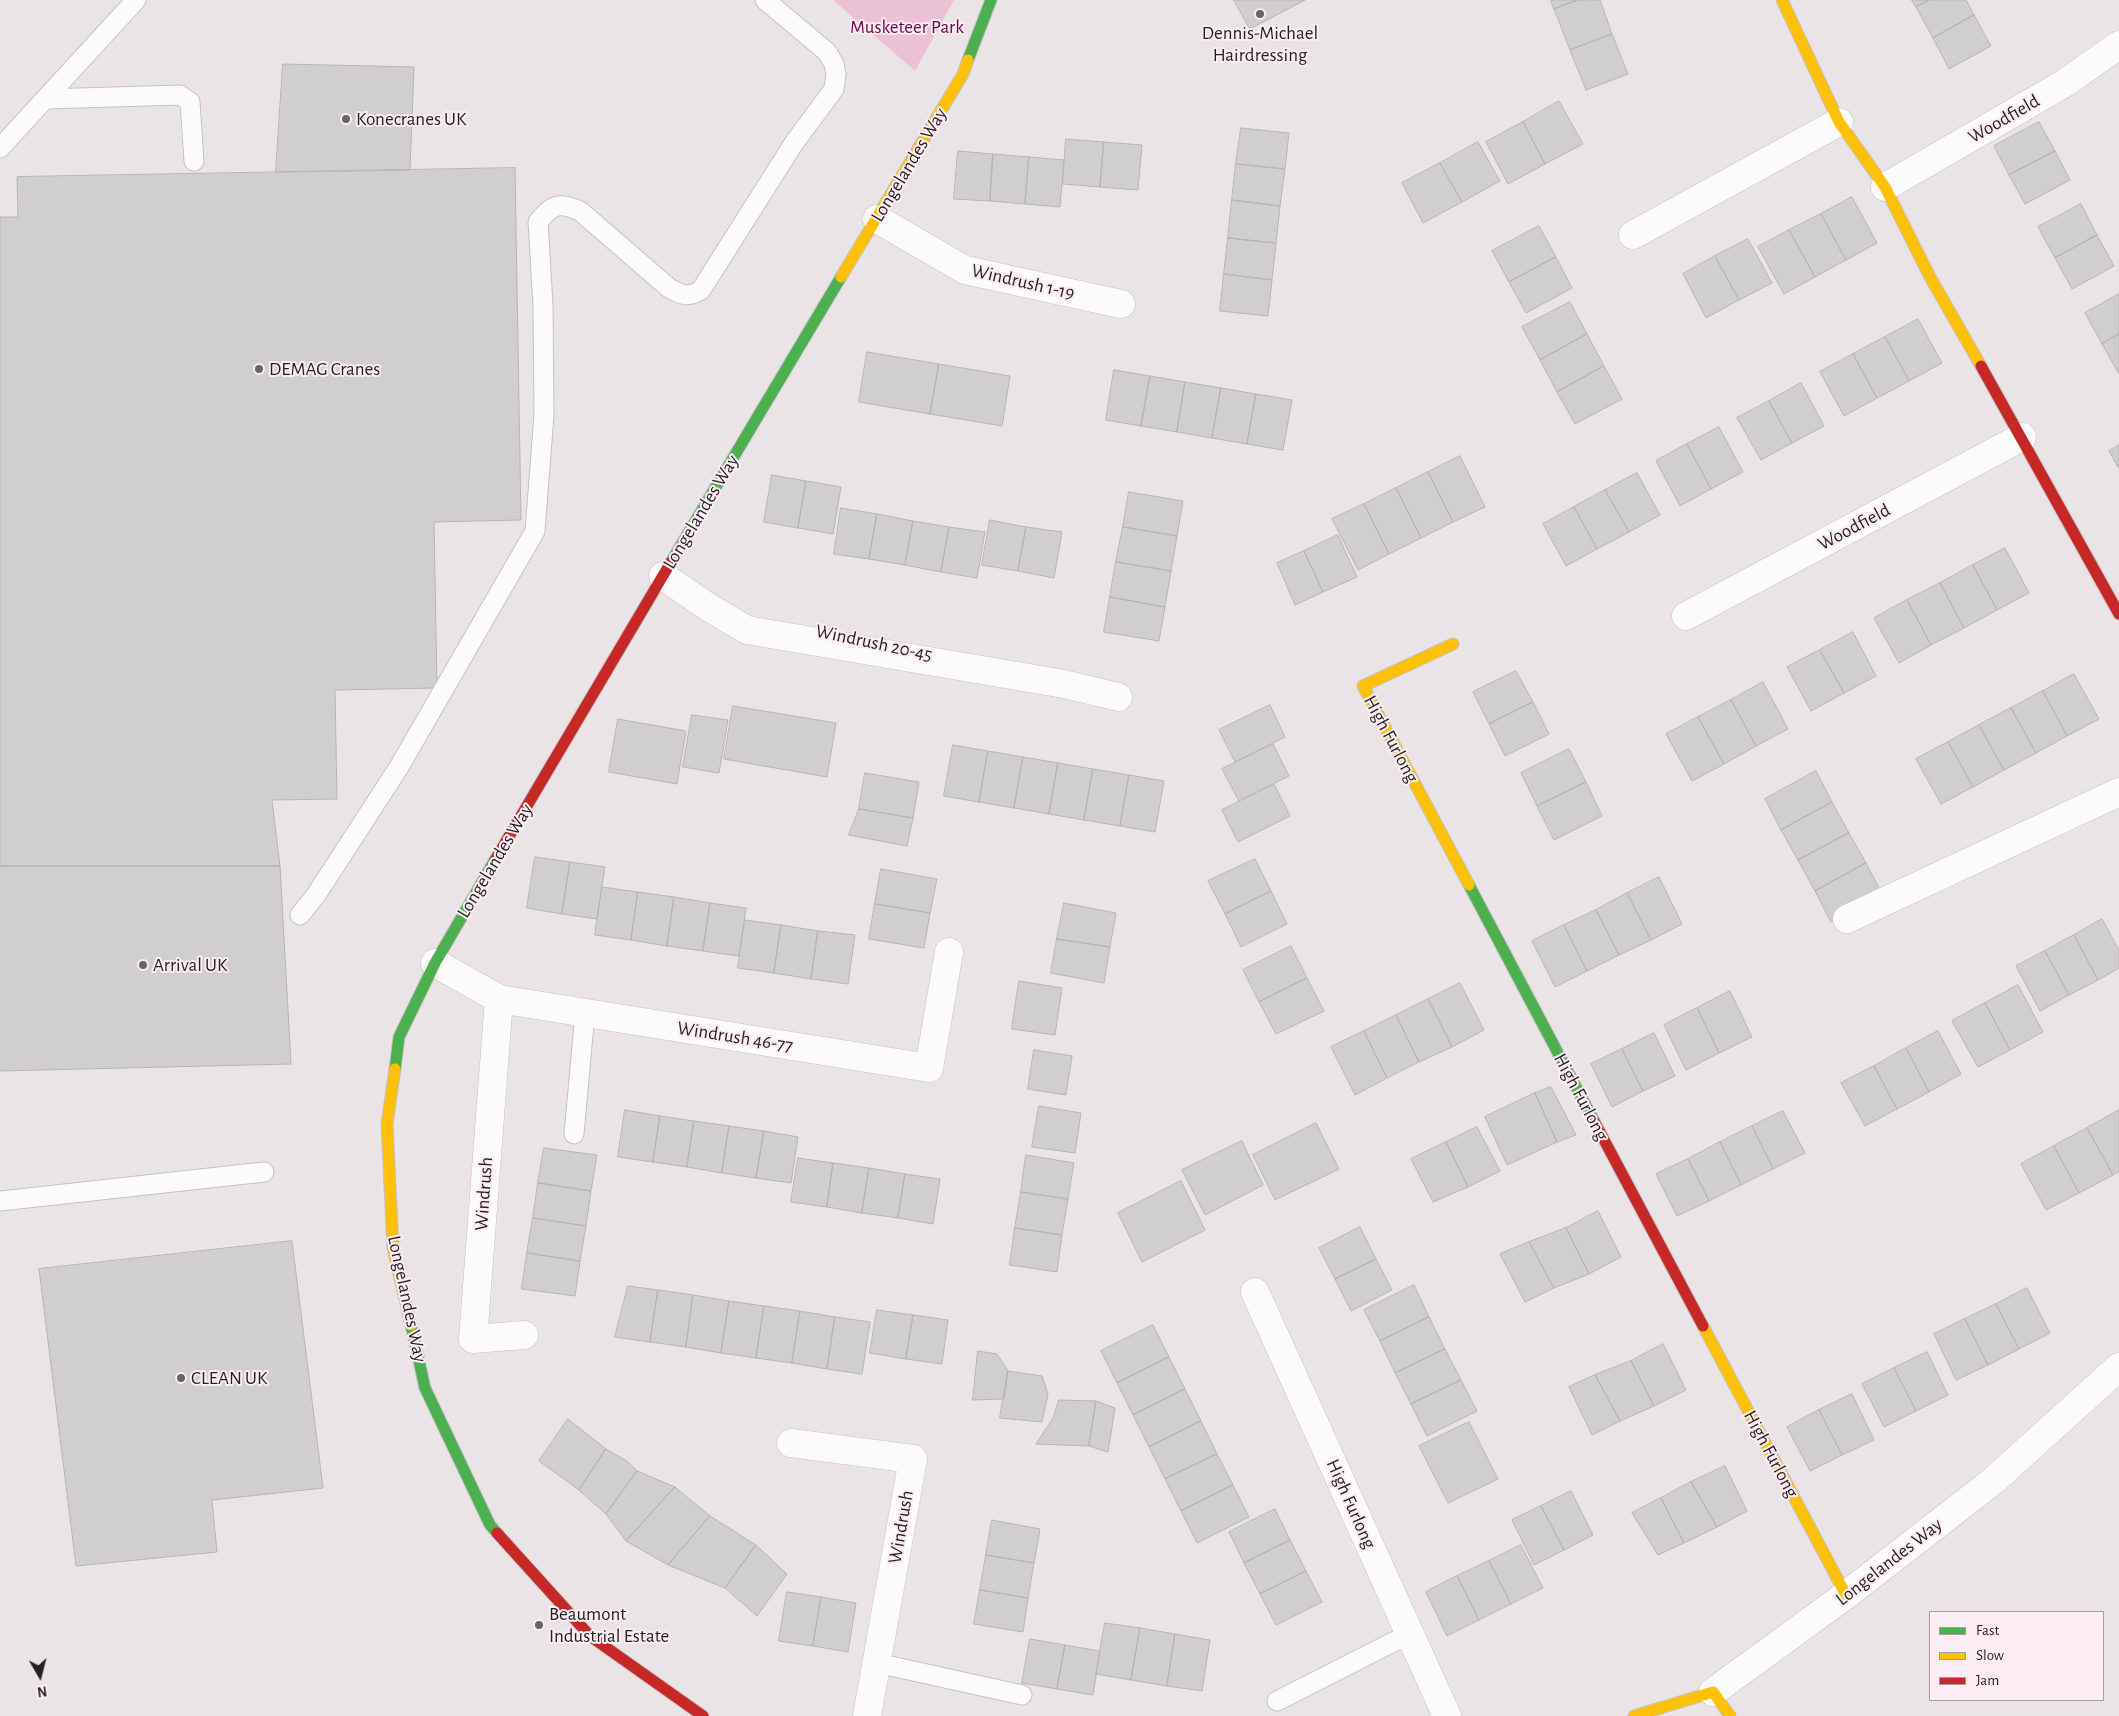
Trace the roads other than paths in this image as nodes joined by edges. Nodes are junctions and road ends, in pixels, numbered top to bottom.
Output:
1 (136, 0) edge
2 (765, 0) edge
3 (991, 0) edge
4 (1782, 0) edge
5 (2119, 45) edge
6 (46, 99) junction
7 (1839, 122) junction
8 (0, 148) edge
9 (194, 161) dead end
10 (1885, 187) junction
11 (877, 219) junction
12 (1633, 235) dead end
13 (1121, 304) dead end
14 (2022, 437) junction
15 (665, 572) junction
16 (2119, 614) edge
17 (1686, 616) dead end
18 (1453, 644) dead end
19 (1089, 674) dead end
20 (1064, 684) junction
21 (1118, 698) dead end
22 (2119, 792) edge
23 (300, 914) dead end
24 (1847, 919) dead end
25 (949, 952) dead end
26 (435, 963) junction
27 (499, 999) junction
28 (585, 1013) junction
29 (574, 1134) dead end
30 (264, 1172) dead end
31 (0, 1201) edge
32 (1255, 1292) dead end
33 (524, 1335) dead end
34 (2119, 1367) edge
35 (791, 1442) dead end
36 (1846, 1595) junction
37 (1409, 1634) junction
38 (877, 1663) junction
39 (1714, 1692) junction
40 (1022, 1695) dead end
41 (1277, 1701) dead end
42 (703, 1716) edge
43 (867, 1716) edge
44 (1447, 1716) edge
45 (1634, 1716) edge
46 (1730, 1716) edge

1 - 6 lane
2 - 23 lane
3 - 11 street, Longelandes Way
4 - 7 street
5 - 10 street, Woodfield
6 - 8 lane
6 - 9 lane
7 - 10 street
7 - 12 street
10 - 14 street
11 - 13 street, Windrush 1-19
11 - 15 street, Longelandes Way
14 - 16 street
14 - 17 street, Woodfield
15 - 20 street, Windrush 20-45
15 - 26 street, Longelandes Way
18 - 36 street, High Furlong
19 - 20 street
20 - 21 street, Windrush 20-45
22 - 24 street
25 - 28 street, Windrush 46-77
26 - 27 street, Windrush 46-77
26 - 42 street, Longelandes Way
27 - 28 street, Windrush 46-77
27 - 33 street, Windrush
28 - 29 lane
30 - 31 lane
32 - 37 street, High Furlong
34 - 36 street, Longelandes Way
35 - 38 street, Windrush
36 - 39 street, Longelandes Way
37 - 41 lane
37 - 44 street, High Furlong
38 - 40 lane
38 - 43 street, Windrush
39 - 45 street, Longelandes Way
39 - 46 street

